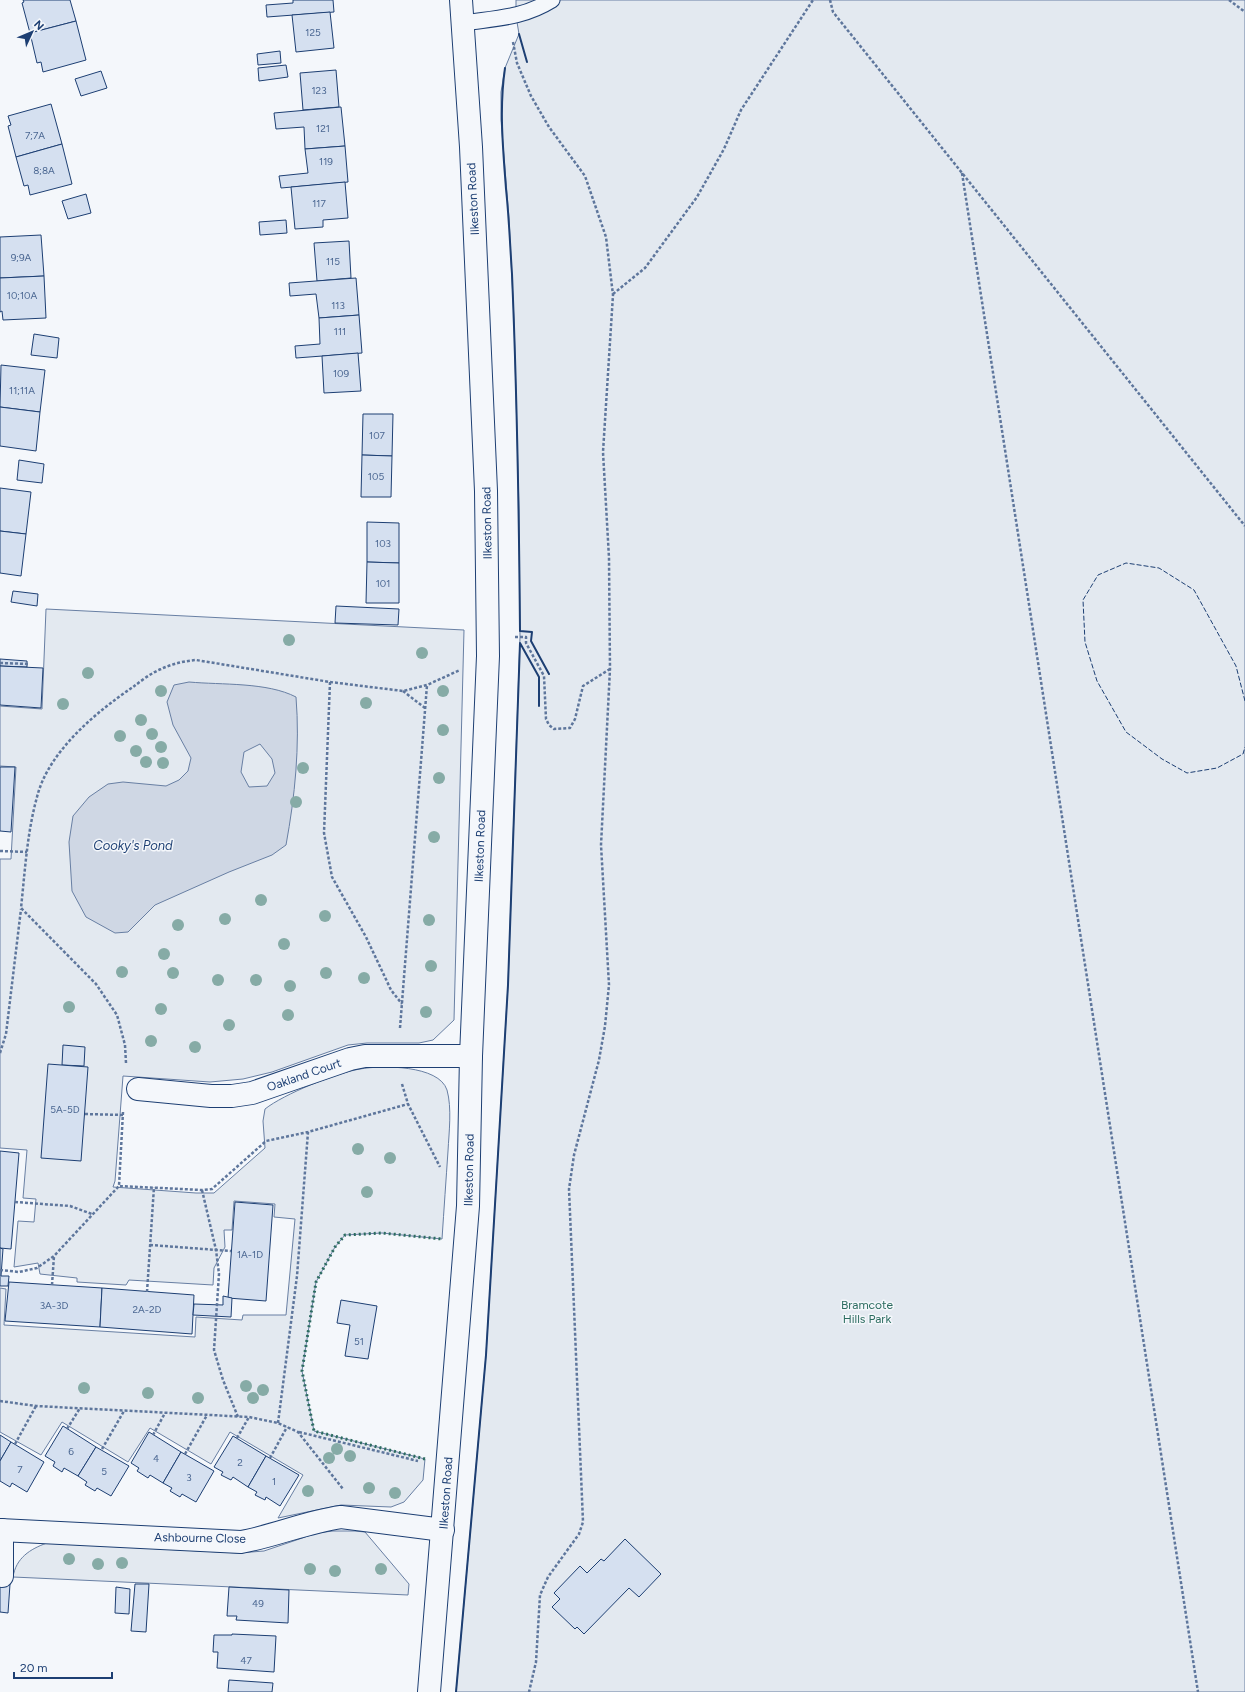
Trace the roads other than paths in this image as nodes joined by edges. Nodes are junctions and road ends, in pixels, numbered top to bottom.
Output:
1 (461, 0) edge
2 (552, 0) edge
3 (464, 23) junction
4 (471, 1056) junction
5 (138, 1089) dead end
6 (1, 1530) edge
7 (443, 1530) junction
8 (2, 1576) dead end
9 (429, 1692) edge

1 - 3 main road, Ilkeston Road
2 - 3 lane
3 - 4 main road, Ilkeston Road
4 - 5 main road, Oakland Court
4 - 7 main road, Ilkeston Road
6 - 7 main road, Ashbourne Close
6 - 8 main road, Ashbourne Close
7 - 9 main road, Ilkeston Road

